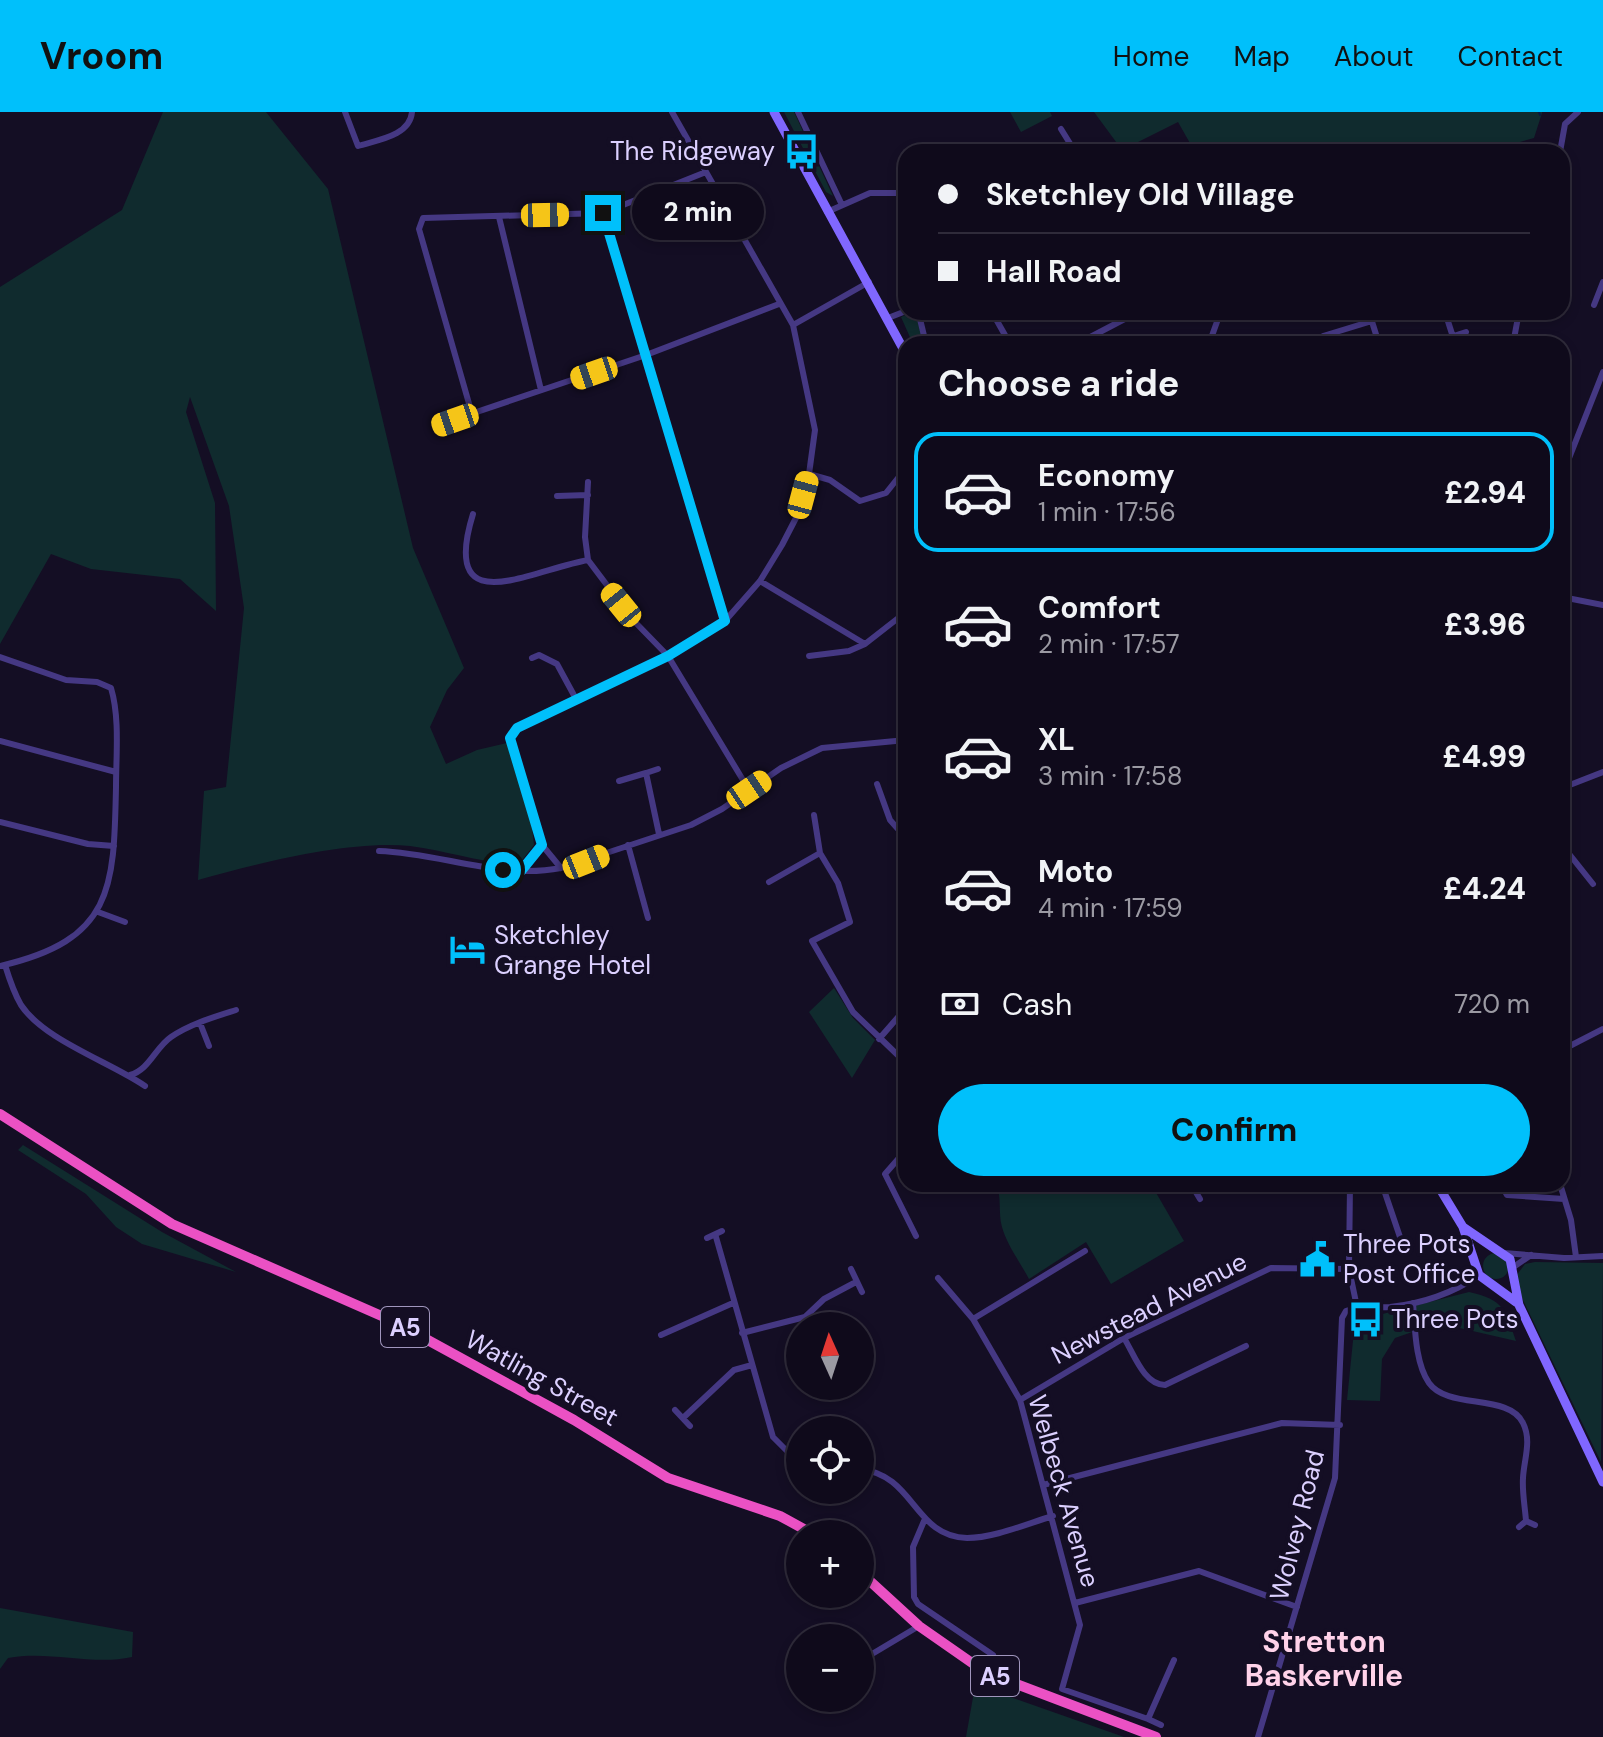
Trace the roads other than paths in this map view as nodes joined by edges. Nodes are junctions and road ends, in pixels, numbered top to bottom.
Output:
1 (345, 112) edge
2 (412, 112) edge
3 (672, 112) edge
4 (774, 112) edge
5 (798, 112) edge
6 (1578, 112) edge
7 (1061, 129) dead end
8 (1069, 144) edge
9 (1561, 144) edge
10 (706, 172) junction
11 (898, 193) edge
12 (842, 205) junction
13 (827, 212) junction
14 (603, 213) junction
15 (499, 217) junction
16 (869, 282) junction
17 (1603, 282) edge
18 (779, 304) junction
19 (1594, 305) dead end
20 (898, 314) edge
21 (888, 318) junction
22 (1123, 320) edge
23 (1220, 320) edge
24 (1372, 321) joint
25 (793, 325) junction
26 (1466, 332) dead end
27 (1092, 336) edge
28 (1210, 336) edge
29 (1323, 336) edge
30 (1377, 336) edge
31 (1456, 336) edge
32 (898, 338) edge
33 (646, 355) junction
34 (1603, 372) edge
35 (541, 390) junction
36 (472, 414) junction
37 (438, 425) dead end
38 (1570, 456) edge
39 (809, 474) junction
40 (898, 478) edge
41 (588, 482) dead end
42 (588, 495) junction
43 (557, 496) dead end
44 (473, 514) dead end
45 (588, 560) junction
46 (760, 581) junction
47 (1570, 599) edge
48 (1603, 605) edge
49 (898, 618) edge
50 (725, 621) junction
51 (865, 644) junction
52 (668, 656) junction
53 (809, 656) dead end
54 (0, 657) edge
55 (532, 658) dead end
56 (576, 699) junction
57 (0, 741) edge
58 (898, 741) edge
59 (658, 769) dead end
60 (116, 772) junction
61 (1603, 772) edge
62 (646, 773) junction
63 (619, 781) dead end
64 (877, 784) dead end
65 (1570, 785) edge
66 (749, 790) junction
67 (814, 815) dead end
68 (0, 822) edge
69 (898, 829) edge
70 (659, 834) junction
71 (542, 845) junction
72 (628, 845) junction
73 (114, 846) junction
74 (379, 851) dead end
75 (820, 853) junction
76 (1570, 855) edge
77 (561, 868) junction
78 (521, 871) junction
79 (769, 882) dead end
80 (1593, 884) dead end
81 (98, 912) junction
82 (648, 918) dead end
83 (125, 922) dead end
84 (2, 966) edge
85 (236, 1010) dead end
86 (898, 1017) edge
87 (200, 1023) junction
88 (1603, 1029) edge
89 (879, 1039) junction
90 (209, 1046) dead end
91 (1570, 1046) edge
92 (898, 1056) edge
93 (130, 1075) junction
94 (145, 1086) dead end
95 (0, 1114) edge
96 (898, 1159) edge
97 (1196, 1192) edge
98 (1350, 1192) edge
99 (1385, 1192) edge
100 (1442, 1192) edge
101 (1505, 1192) edge
102 (1562, 1192) edge
103 (1200, 1199) dead end
104 (1564, 1199) junction
105 (1463, 1227) junction
106 (916, 1236) dead end
107 (707, 1238) dead end
108 (1401, 1240) dead end
109 (1085, 1251) dead end
110 (1501, 1252) junction
111 (1531, 1255) junction
112 (1603, 1256) edge
113 (1576, 1257) junction
114 (1478, 1263) junction
115 (851, 1269) dead end
116 (1349, 1269) junction
117 (1512, 1269) junction
118 (1479, 1275) junction
119 (938, 1278) dead end
120 (856, 1282) junction
121 (1490, 1284) junction
122 (862, 1292) dead end
123 (733, 1303) junction
124 (1413, 1303) junction
125 (1519, 1305) junction
126 (1357, 1307) junction
127 (973, 1319) junction
128 (742, 1333) junction
129 (661, 1335) dead end
130 (1124, 1338) junction
131 (1246, 1358) dead end
132 (752, 1365) junction
133 (1020, 1400) junction
134 (675, 1410) dead end
135 (683, 1418) junction
136 (1340, 1425) junction
137 (690, 1426) dead end
138 (786, 1450) edge
139 (874, 1473) edge
140 (1603, 1482) edge
141 (1043, 1485) junction
142 (1053, 1516) junction
143 (787, 1520) edge
144 (924, 1521) junction
145 (1526, 1521) junction
146 (1535, 1525) dead end
147 (1519, 1527) dead end
148 (874, 1585) edge
149 (1075, 1603) junction
150 (1297, 1607) junction
151 (919, 1626) junction
152 (991, 1642) dead end
153 (985, 1649) junction
154 (874, 1653) edge
155 (993, 1655) dead end
156 (1174, 1660) dead end
157 (1148, 1719) junction
158 (1161, 1725) dead end
159 (1156, 1737) edge
160 (1258, 1737) edge

1 - 2 street
3 - 10 street
4 - 13 main road
5 - 12 street
6 - 9 street
7 - 8 street
10 - 14 street
10 - 18 street
11 - 12 street
12 - 13 street
13 - 16 main road
14 - 15 street
14 - 33 street
15 - 35 street
15 - 36 street
16 - 21 main road
16 - 25 street
17 - 19 street
18 - 25 street
18 - 33 street
20 - 21 street
21 - 32 main road
22 - 27 street
23 - 28 street
24 - 29 street
24 - 30 street
25 - 39 street
26 - 31 street
33 - 35 street
33 - 50 street
34 - 38 street
35 - 36 street
36 - 37 street
39 - 40 street
39 - 46 street
41 - 42 street
42 - 43 street
42 - 45 street
44 - 45 street
45 - 52 street
46 - 50 street
46 - 51 street
47 - 48 street
49 - 51 street
50 - 52 street
51 - 53 street
52 - 56 street
52 - 66 street
54 - 60 street
55 - 56 street
56 - 71 street
57 - 60 street
58 - 66 street
59 - 62 street
60 - 73 street
61 - 65 street
62 - 63 street
62 - 70 street
64 - 69 street
66 - 70 street
67 - 75 street
68 - 73 street
70 - 72 street
71 - 77 street
71 - 78 street
72 - 77 street
72 - 82 street
73 - 81 street
74 - 78 street
75 - 79 street
75 - 89 street
76 - 80 street
77 - 78 street
81 - 83 street
81 - 84 street
84 - 93 street
85 - 87 street
86 - 89 street
87 - 90 street
87 - 93 street
88 - 91 street
89 - 92 street
93 - 94 street
95 - 143 highway, Watling Street / A5
96 - 106 street
97 - 103 street
98 - 116 street
99 - 108 street
100 - 105 main road
101 - 104 street
102 - 104 street
104 - 113 street
105 - 110 main road
105 - 114 main road
107 - 123 street
109 - 127 street
110 - 111 street
110 - 114 main road
110 - 117 main road
111 - 113 street
111 - 117 street
112 - 113 street
114 - 118 main road
115 - 120 street
116 - 126 street
116 - 130 street, Newstead Avenue
117 - 121 main road
117 - 125 main road
118 - 121 main road
118 - 124 street
119 - 127 street, Welbeck Avenue
120 - 122 street
120 - 128 street
121 - 125 main road
123 - 128 street
123 - 129 street
124 - 126 street
124 - 145 street
125 - 140 main road
126 - 136 street, Wolvey Road
127 - 133 street, Welbeck Avenue
128 - 132 street
130 - 131 street
130 - 133 street, Newstead Avenue
132 - 135 street
132 - 138 street
133 - 141 street, Welbeck Avenue
134 - 135 street
135 - 137 street
136 - 141 street
136 - 150 street, Wolvey Road
139 - 144 street
141 - 142 street, Welbeck Avenue
142 - 144 street
142 - 149 street, Welbeck Avenue
144 - 153 street
145 - 146 street
145 - 147 street
148 - 151 highway, A5
149 - 150 street
149 - 157 street, Welbeck Avenue
150 - 160 street, Wolvey Road
151 - 154 street
151 - 159 highway, A5
152 - 153 street
153 - 155 street
156 - 157 street
157 - 158 street

